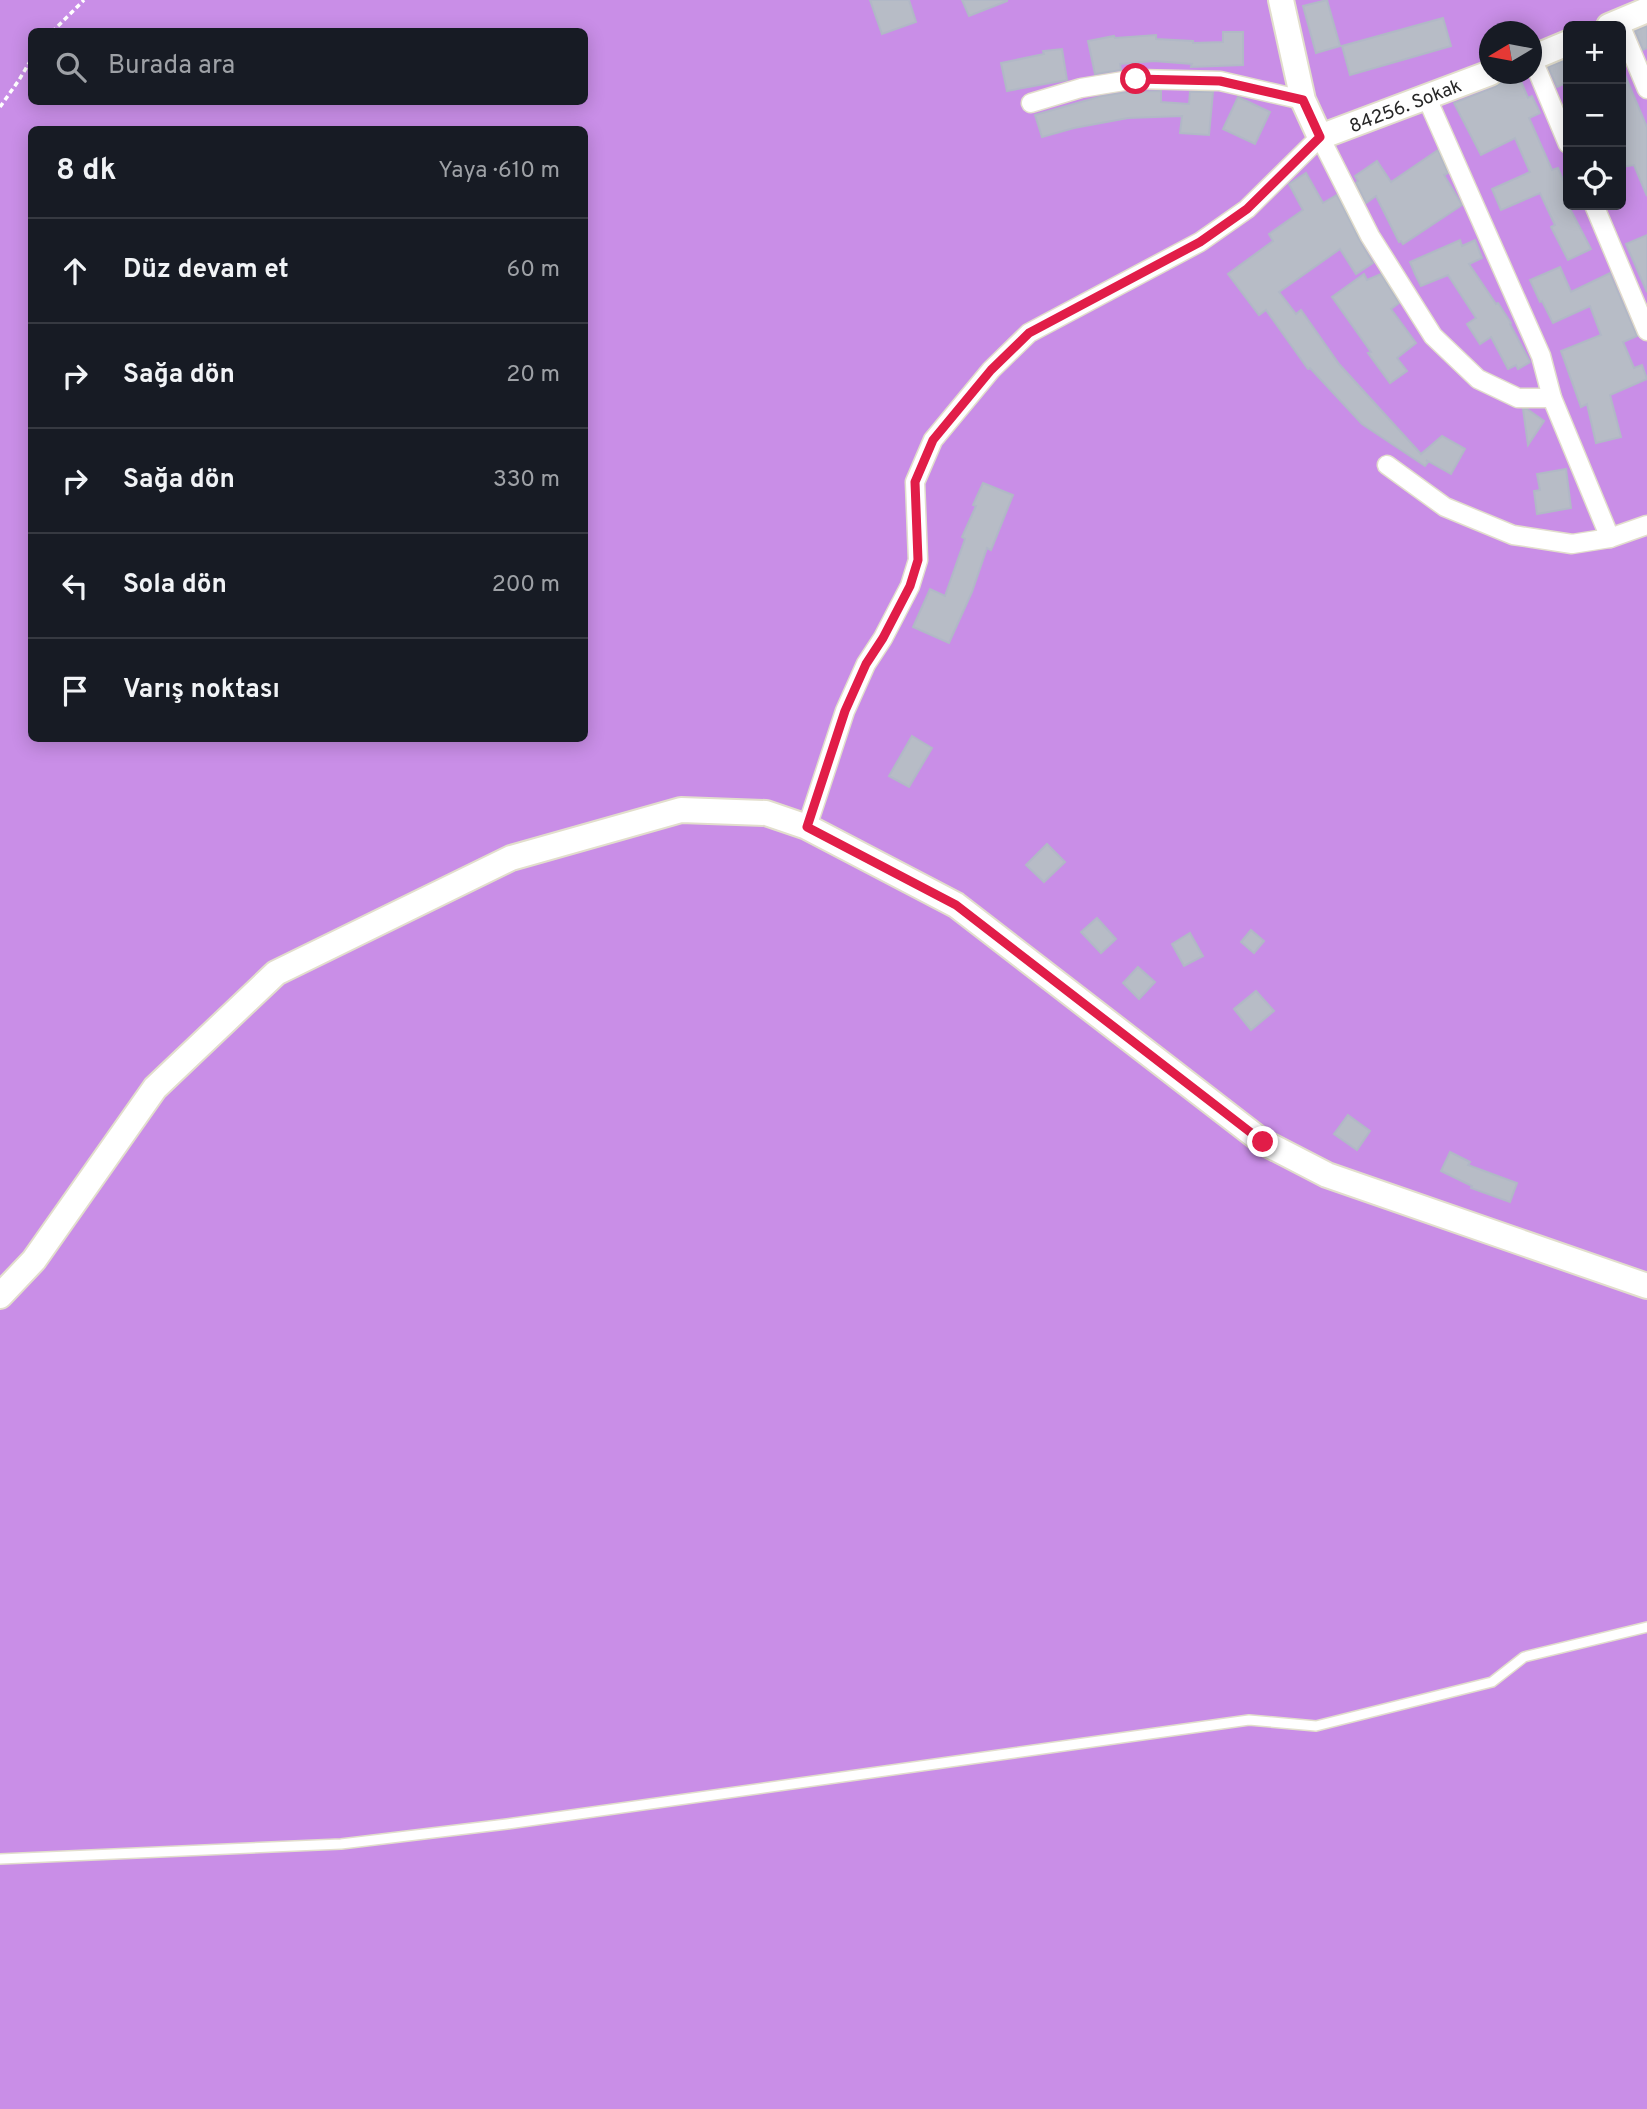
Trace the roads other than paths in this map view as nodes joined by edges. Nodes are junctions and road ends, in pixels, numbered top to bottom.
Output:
1 (1280, 0) edge
2 (1647, 10) edge
3 (1626, 21) edge
4 (1563, 45) edge
5 (1626, 45) edge
6 (1542, 54) edge
7 (1479, 77) edge
8 (1542, 82) edge
9 (1647, 89) edge
10 (1426, 96) junction
11 (1303, 100) junction
12 (1031, 103) dead end
13 (1563, 132) edge
14 (1320, 137) junction
15 (1596, 210) edge
16 (1647, 331) edge
17 (1552, 398) junction
18 (1387, 465) dead end
19 (1647, 525) edge
20 (1610, 538) junction
21 (807, 827) junction
22 (1647, 1286) edge
23 (0, 1296) edge
24 (1647, 1627) edge
25 (0, 1859) edge

1 - 11 street
2 - 3 street
4 - 6 street
5 - 9 street
7 - 10 street, 84256. Sokak
8 - 13 street
10 - 14 street, 84256. Sokak
10 - 17 street
11 - 12 street
11 - 14 street
14 - 17 street
14 - 21 street
15 - 16 street
17 - 20 street
18 - 20 street
19 - 20 street
21 - 22 street
21 - 23 street
24 - 25 lane

